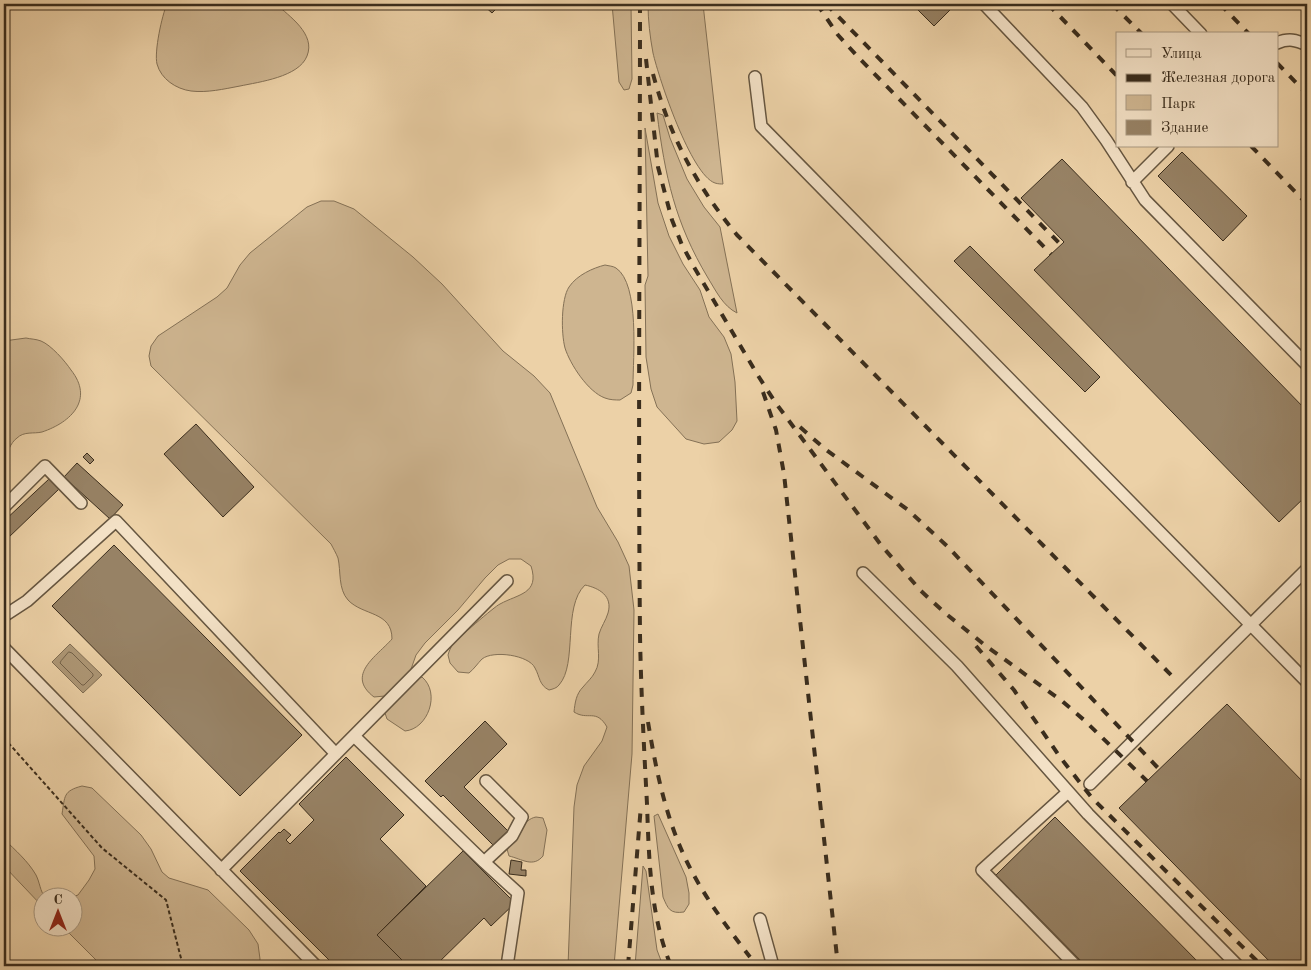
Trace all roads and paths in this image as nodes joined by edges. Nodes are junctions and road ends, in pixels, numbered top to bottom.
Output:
1 (984, 4) edge
2 (1172, 4) edge
3 (1199, 32) edge
4 (1278, 43) edge
5 (1307, 45) edge
6 (755, 77) dead end
7 (1166, 148) edge
8 (1132, 182) junction
9 (1307, 365) edge
10 (82, 503) dead end
11 (4, 507) edge
12 (1307, 570) edge
13 (862, 573) dead end
14 (507, 581) dead end
15 (4, 616) edge
16 (1251, 625) junction
17 (4, 648) edge
18 (1307, 682) edge
19 (354, 736) junction
20 (4, 738) edge
21 (336, 754) junction
22 (486, 781) dead end
23 (1090, 784) dead end
24 (1068, 792) junction
25 (484, 862) junction
26 (221, 870) junction
27 (760, 919) dead end
28 (183, 966) edge
29 (316, 966) edge
30 (507, 966) edge
31 (773, 966) edge
32 (1076, 966) edge
33 (1238, 966) edge

1 - 8 lane
2 - 3 lane
4 - 5 lane
6 - 16 lane
7 - 8 lane
8 - 9 lane
10 - 11 lane
12 - 16 lane
13 - 24 lane
14 - 19 lane
15 - 21 lane
16 - 18 lane
16 - 23 lane
17 - 26 lane
19 - 21 lane
19 - 25 lane
20 - 28 path
21 - 26 lane
22 - 25 lane
24 - 32 lane
24 - 33 lane
25 - 30 lane
26 - 29 lane
27 - 31 lane

